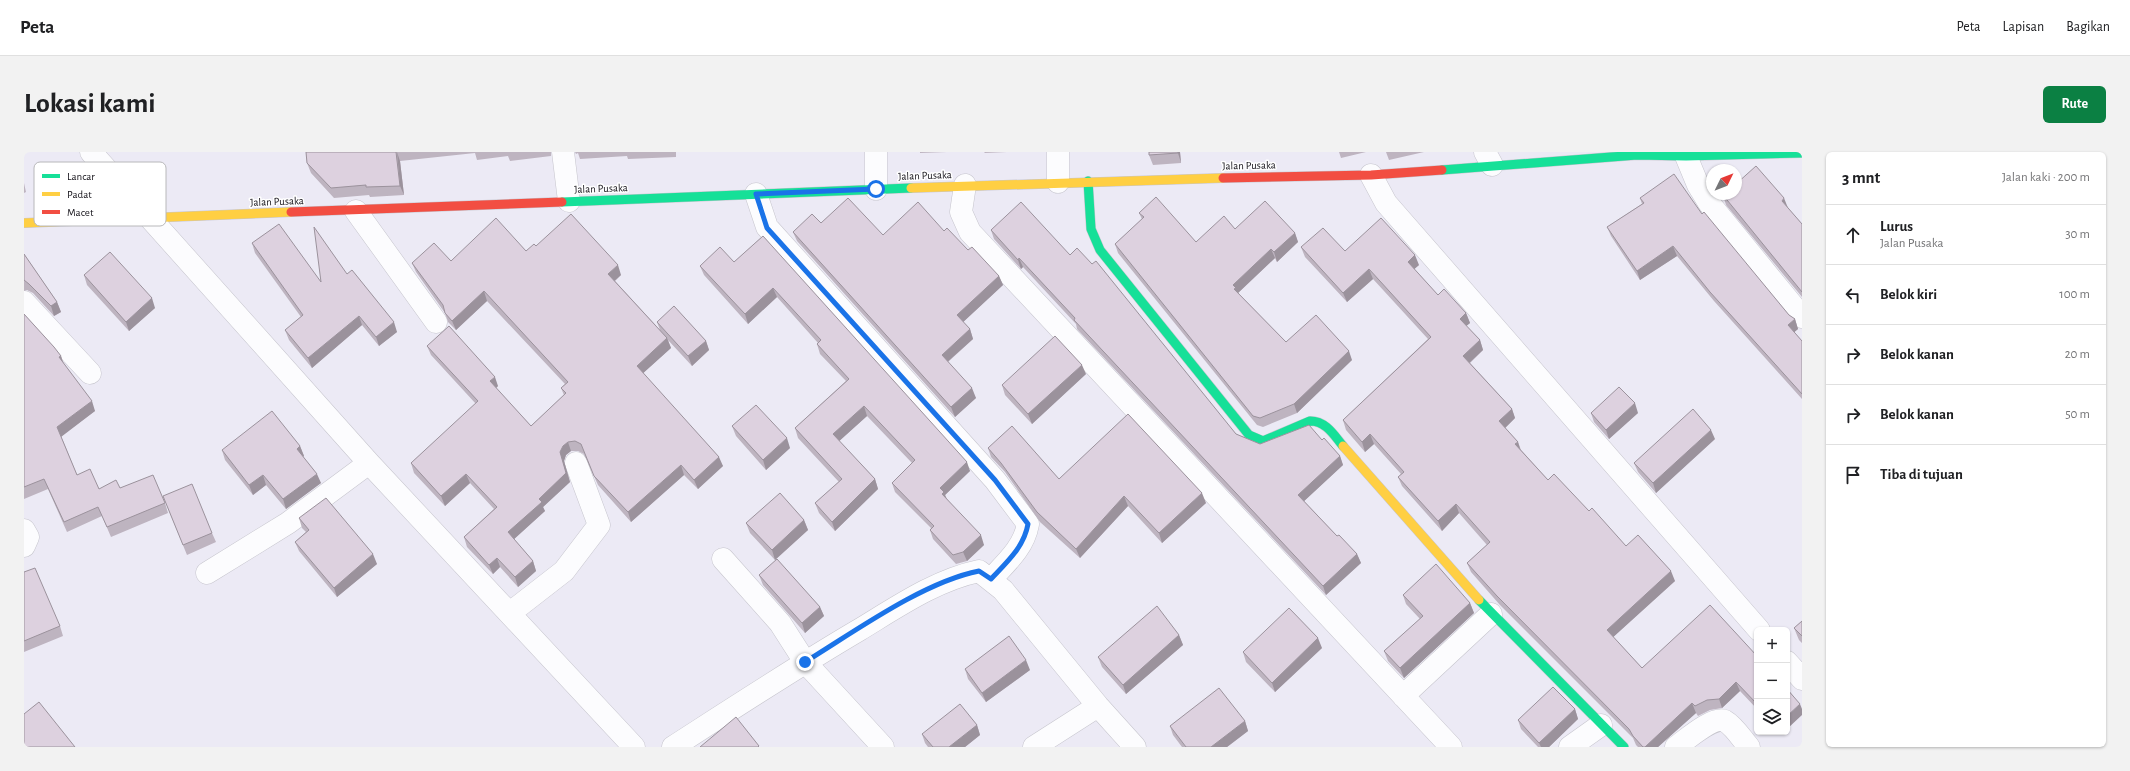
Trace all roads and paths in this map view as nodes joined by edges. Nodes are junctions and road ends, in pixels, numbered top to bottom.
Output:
1 (91, 152) edge
2 (563, 152) edge
3 (876, 152) edge
4 (1058, 152) edge
5 (1802, 153) edge
6 (1636, 154) edge
7 (1686, 156) junction
8 (1489, 159) edge
9 (100, 162) edge
10 (1371, 175) junction
11 (1088, 181) junction
12 (1058, 182) junction
13 (965, 185) junction
14 (876, 189) junction
15 (756, 194) junction
16 (568, 201) junction
17 (356, 211) junction
18 (166, 216) edge
19 (34, 222) edge
20 (24, 223) edge
21 (158, 226) edge
22 (24, 302) edge
23 (1802, 317) edge
24 (436, 322) dead end
25 (90, 373) dead end
26 (370, 462) junction
27 (576, 463) dead end
28 (24, 530) edge
29 (24, 546) edge
30 (723, 559) dead end
31 (207, 573) dead end
32 (991, 579) junction
33 (510, 614) junction
34 (1491, 614) junction
35 (1756, 627) edge
36 (805, 662) junction
37 (1788, 663) edge
38 (1802, 679) edge
39 (1403, 696) junction
40 (1098, 706) junction
41 (1601, 725) junction
42 (634, 747) edge
43 (673, 747) edge
44 (883, 747) edge
45 (1034, 747) edge
46 (1135, 747) edge
47 (1451, 747) edge
48 (1570, 747) edge
49 (1624, 747) edge
50 (1676, 747) edge
51 (1749, 747) edge

1 - 9 street
2 - 16 street
3 - 14 street
4 - 12 street
5 - 7 street, Jalan Pusaka
6 - 7 street, Jalan Pusaka
6 - 8 street, Jalan Pusaka
7 - 23 street
8 - 10 street, Jalan Pusaka
10 - 11 street, Jalan Pusaka
10 - 35 street
11 - 12 street, Jalan Pusaka
11 - 34 street
12 - 13 street, Jalan Pusaka
13 - 14 street, Jalan Pusaka
13 - 39 street
14 - 15 street, Jalan Pusaka
15 - 16 street, Jalan Pusaka
15 - 32 street
16 - 17 street, Jalan Pusaka
17 - 18 street, Jalan Pusaka
17 - 24 street
19 - 20 street, Jalan Pusaka
21 - 26 street
22 - 25 street
26 - 31 street
26 - 33 street
27 - 33 street
28 - 29 street
30 - 36 street
32 - 36 street
32 - 40 street
33 - 42 street
34 - 39 street
34 - 41 street
36 - 43 street
36 - 44 street
37 - 38 street
39 - 47 street
40 - 45 street
40 - 46 street
41 - 48 street
41 - 49 street
50 - 51 street

